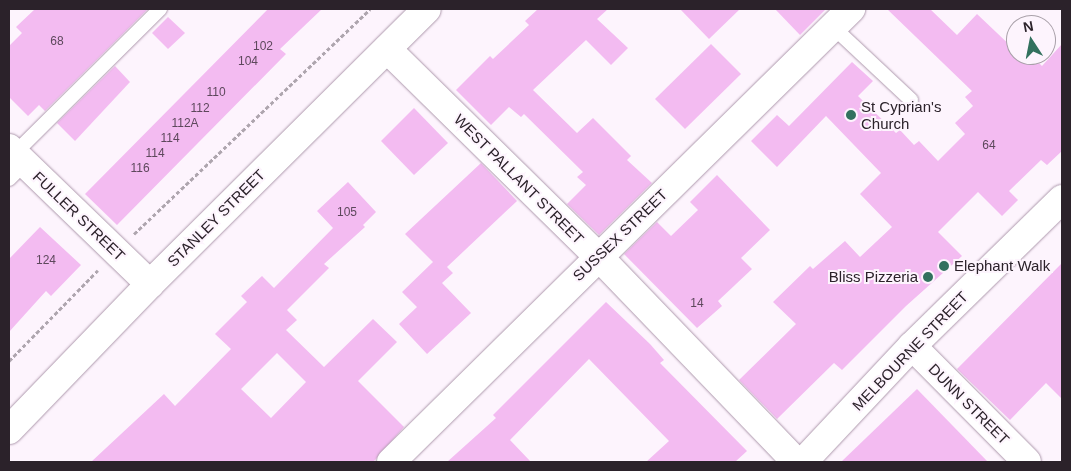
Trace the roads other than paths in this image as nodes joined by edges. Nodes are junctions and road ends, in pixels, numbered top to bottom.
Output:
1 (160, 9) edge
2 (427, 9) edge
3 (842, 18) edge
4 (387, 49) junction
5 (911, 100) dead end
6 (14, 161) edge
7 (1062, 199) edge
8 (598, 256) junction
9 (150, 284) junction
10 (912, 346) junction
11 (9, 430) edge
12 (391, 462) edge
13 (796, 462) edge
14 (803, 462) edge
15 (1027, 462) edge

1 - 6 lane
2 - 4 street, STANLEY STREET
3 - 5 lane
3 - 8 street, SUSSEX STREET
4 - 8 street, WEST PALLANT STREET
4 - 9 street, STANLEY STREET
6 - 9 street, FULLER STREET
7 - 10 street, MELBOURNE STREET
8 - 12 street, SUSSEX STREET
8 - 13 street, WEST PALLANT STREET
9 - 11 street, STANLEY STREET
10 - 14 street, MELBOURNE STREET
10 - 15 street, DUNN STREET

